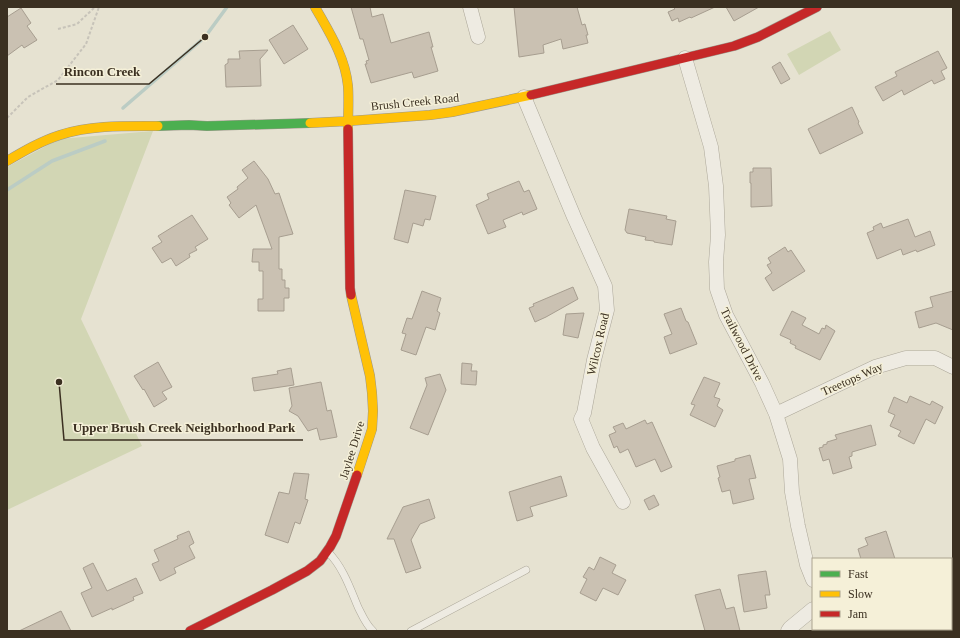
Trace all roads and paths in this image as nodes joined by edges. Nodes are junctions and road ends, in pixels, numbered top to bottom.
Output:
1 (95, 7) edge
2 (99, 7) edge
3 (315, 7) edge
4 (470, 7) edge
5 (817, 7) edge
6 (58, 29) dead end
7 (478, 37) dead end
8 (685, 58) junction
9 (524, 97) junction
10 (7, 118) edge
11 (349, 121) junction
12 (7, 161) edge
13 (953, 367) edge
14 (776, 414) junction
15 (623, 502) dead end
16 (328, 552) junction
17 (526, 570) dead end
18 (812, 578) edge
19 (812, 610) edge
20 (190, 631) edge
21 (373, 631) edge
22 (411, 631) edge
23 (788, 631) edge

1 - 6 path
2 - 10 path
3 - 11 street, Jaylee Drive
4 - 7 street
5 - 8 street, Brush Creek Road
8 - 9 street, Brush Creek Road
8 - 14 street, Trailwood Drive
9 - 11 street, Brush Creek Road
9 - 15 street, Wilcox Road
11 - 12 street, Brush Creek Road
11 - 16 street, Jaylee Drive
13 - 14 street, Treetops Way
14 - 18 street, Trailwood Drive
16 - 20 street, Jaylee Drive
16 - 21 lane
17 - 22 lane
19 - 23 street

